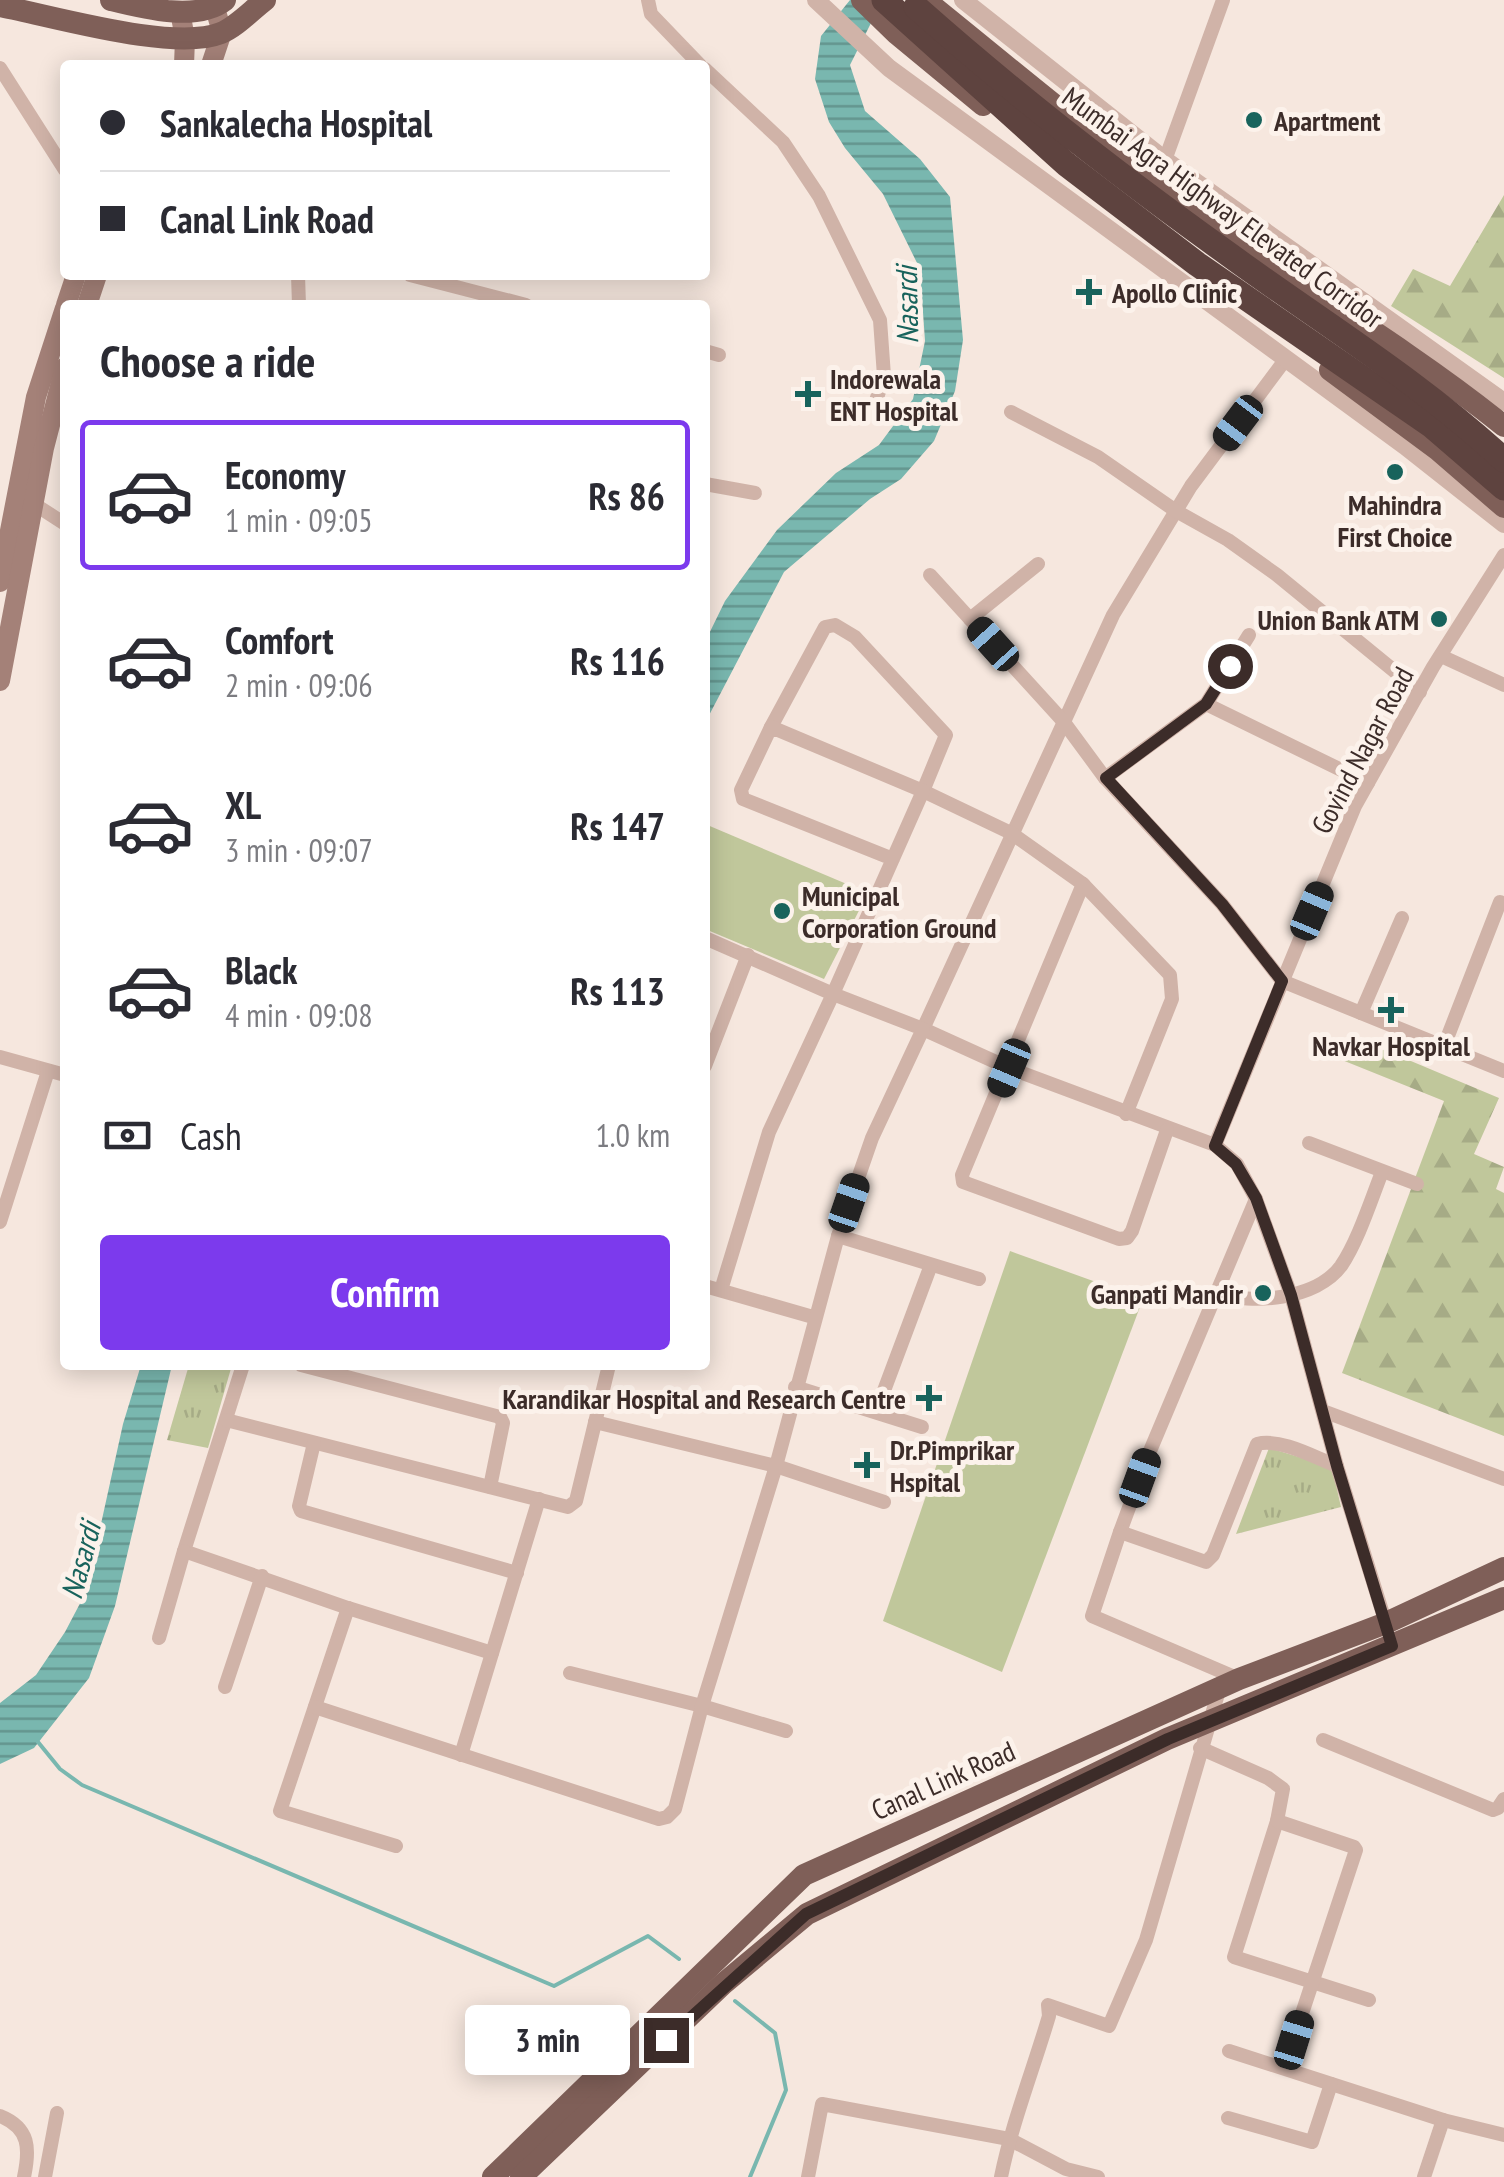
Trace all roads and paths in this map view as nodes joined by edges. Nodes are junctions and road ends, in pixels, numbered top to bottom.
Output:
1 (110, 0) edge
2 (265, 0) edge
3 (648, 0) edge
4 (862, 0) edge
5 (884, 0) edge
6 (909, 0) edge
7 (963, 0) edge
8 (1223, 0) edge
9 (817, 1) edge
10 (220, 4) edge
11 (931, 4) edge
12 (5, 10) edge
13 (171, 11) junction
14 (222, 32) junction
15 (185, 39) junction
16 (184, 60) edge
17 (213, 60) edge
18 (695, 60) edge
19 (0, 68) edge
20 (710, 74) edge
21 (1166, 160) junction
22 (60, 162) edge
23 (423, 280) edge
24 (469, 298) edge
25 (60, 322) edge
26 (1284, 360) junction
27 (1414, 360) junction
28 (60, 383) edge
29 (1504, 402) edge
30 (875, 404) dead end
31 (1380, 407) junction
32 (1011, 412) dead end
33 (1504, 426) edge
34 (1504, 460) edge
35 (710, 485) edge
36 (1504, 488) edge
37 (755, 493) dead end
38 (24, 499) junction
39 (1504, 507) edge
40 (1176, 511) junction
41 (60, 521) edge
42 (1504, 524) edge
43 (1504, 555) edge
44 (1038, 564) dead end
45 (930, 575) dead end
46 (0, 582) edge
47 (970, 619) junction
48 (1249, 635) dead end
49 (1441, 656) junction
50 (0, 681) edge
51 (1504, 685) edge
52 (1420, 692) junction
53 (1206, 704) junction
54 (1063, 720) junction
55 (771, 727) junction
56 (1106, 778) junction
57 (1368, 783) junction
58 (923, 791) junction
59 (1011, 833) junction
60 (892, 859) junction
61 (1083, 884) junction
62 (1500, 902) dead end
63 (1402, 918) dead end
64 (710, 940) edge
65 (748, 955) junction
66 (1282, 981) junction
67 (833, 994) junction
68 (1360, 1013) junction
69 (922, 1029) junction
70 (1444, 1046) junction
71 (710, 1053) edge
72 (0, 1057) edge
73 (1009, 1068) junction
74 (1504, 1070) edge
75 (48, 1071) junction
76 (60, 1075) edge
77 (1126, 1114) junction
78 (1167, 1130) junction
79 (1309, 1143) dead end
80 (1215, 1146) junction
81 (1382, 1172) junction
82 (1417, 1184) dead end
83 (1256, 1198) junction
84 (0, 1222) edge
85 (838, 1236) junction
86 (931, 1265) junction
87 (979, 1279) dead end
88 (710, 1287) edge
89 (721, 1290) junction
90 (1216, 1292) junction
91 (1291, 1295) junction
92 (814, 1317) junction
93 (241, 1370) edge
94 (320, 1370) edge
95 (609, 1370) edge
96 (795, 1387) junction
97 (1323, 1411) junction
98 (876, 1412) junction
99 (226, 1420) junction
100 (595, 1422) junction
101 (922, 1427) dead end
102 (314, 1443) junction
103 (776, 1466) junction
104 (1337, 1466) junction
105 (1504, 1479) edge
106 (490, 1487) junction
107 (540, 1500) junction
108 (884, 1502) dead end
109 (1120, 1532) junction
110 (184, 1551) junction
111 (1504, 1568) edge
112 (517, 1573) junction
113 (262, 1576) junction
114 (1504, 1598) edge
115 (348, 1608) junction
116 (1386, 1622) junction
117 (159, 1638) dead end
118 (1392, 1646) junction
119 (492, 1653) junction
120 (570, 1673) dead end
121 (1230, 1683) junction
122 (225, 1687) dead end
123 (315, 1706) junction
124 (702, 1706) junction
125 (1210, 1720) junction
126 (786, 1731) dead end
127 (1323, 1740) dead end
128 (1200, 1748) junction
129 (461, 1755) junction
130 (1504, 1798) edge
131 (1277, 1821) junction
132 (396, 1846) dead end
133 (769, 1908) junction
134 (784, 1933) junction
135 (1312, 1982) junction
136 (1369, 2000) dead end
137 (1229, 2051) dead end
138 (1284, 2068) junction
139 (1331, 2084) junction
140 (57, 2113) dead end
141 (0, 2116) edge
142 (1228, 2118) dead end
143 (1443, 2120) junction
144 (1504, 2135) edge
145 (1009, 2140) junction
146 (24, 2177) edge
147 (45, 2177) edge
148 (493, 2177) edge
149 (521, 2177) edge
150 (808, 2177) edge
151 (1001, 2177) edge
152 (1098, 2177) edge
153 (1424, 2177) edge

1 - 13 main road
2 - 14 main road
3 - 18 street
4 - 31 main road
5 - 36 highway, Mumbai Agra Highway Elevated Corridor, bridge
6 - 34 highway, Mumbai Agra Highway Elevated Corridor, bridge
7 - 21 street
8 - 21 street
9 - 26 street
10 - 13 main road
10 - 14 main road
11 - 27 main road
12 - 15 main road
13 - 15 main road
14 - 15 main road
14 - 17 main road
15 - 16 main road
19 - 22 street
20 - 30 street
21 - 29 street
23 - 24 street
25 - 38 main road
26 - 40 street
26 - 42 street
27 - 31 main road
27 - 33 main road
28 - 38 main road
31 - 39 main road
32 - 40 street
35 - 37 street
38 - 41 street
38 - 46 main road
38 - 50 main road
40 - 52 street
40 - 54 street
43 - 49 street, Govind Nagar Road
44 - 47 street
45 - 47 street
47 - 54 street
48 - 53 street
49 - 51 street
49 - 52 street, Govind Nagar Road
52 - 57 street, Govind Nagar Road
53 - 56 street
53 - 57 street
54 - 56 street
54 - 59 street
55 - 58 street
55 - 58 street
55 - 60 street
56 - 66 street
57 - 66 street, Govind Nagar Road
58 - 59 street
58 - 60 street
59 - 61 street
59 - 69 street
60 - 67 street
61 - 73 street
61 - 77 street
62 - 70 street
63 - 68 street
64 - 65 street
65 - 67 street
65 - 71 street
66 - 68 street
66 - 80 street, Govind Nagar Road
67 - 69 street
67 - 89 street
68 - 70 street
69 - 73 street
69 - 85 street
70 - 74 street
72 - 75 street
73 - 77 street
73 - 78 street
75 - 76 street
75 - 84 street
77 - 78 street
78 - 80 street
79 - 81 street
80 - 83 street
81 - 82 street
81 - 91 street
83 - 90 street
83 - 91 street
85 - 86 street
85 - 92 street
86 - 87 street
86 - 98 street
88 - 89 street
89 - 92 street
90 - 91 street
90 - 109 street
91 - 97 street
92 - 96 street
93 - 99 street
94 - 106 street
95 - 100 street
96 - 98 street
96 - 103 street
97 - 104 street
97 - 105 street
98 - 101 street
99 - 102 street
99 - 110 street
100 - 103 street
100 - 107 street
102 - 106 street
102 - 112 street
103 - 108 street
103 - 124 street
104 - 109 street
104 - 116 street
106 - 107 street
107 - 112 street
109 - 121 street
110 - 113 street
110 - 117 street
111 - 116 main road, Canal Link Road
112 - 119 street
113 - 115 street
113 - 122 street
114 - 118 main road, Canal Link Road
115 - 119 street
115 - 123 street
116 - 118 street
116 - 121 main road, Canal Link Road
118 - 125 main road, Canal Link Road
119 - 129 street
120 - 124 street
121 - 125 street
121 - 133 main road, Canal Link Road
123 - 129 street
123 - 132 street
124 - 126 street
124 - 129 street
125 - 128 street
125 - 134 main road, Canal Link Road
127 - 130 street
128 - 131 street
128 - 145 street
131 - 135 street
131 - 135 street
133 - 134 main road
133 - 148 main road, Canal Link Road
134 - 149 main road, Canal Link Road
135 - 136 street
135 - 138 street
137 - 138 street
138 - 139 street
139 - 142 street
139 - 143 street
140 - 147 street
141 - 146 street
143 - 144 street
143 - 153 street
145 - 150 street
145 - 151 street
145 - 152 street

